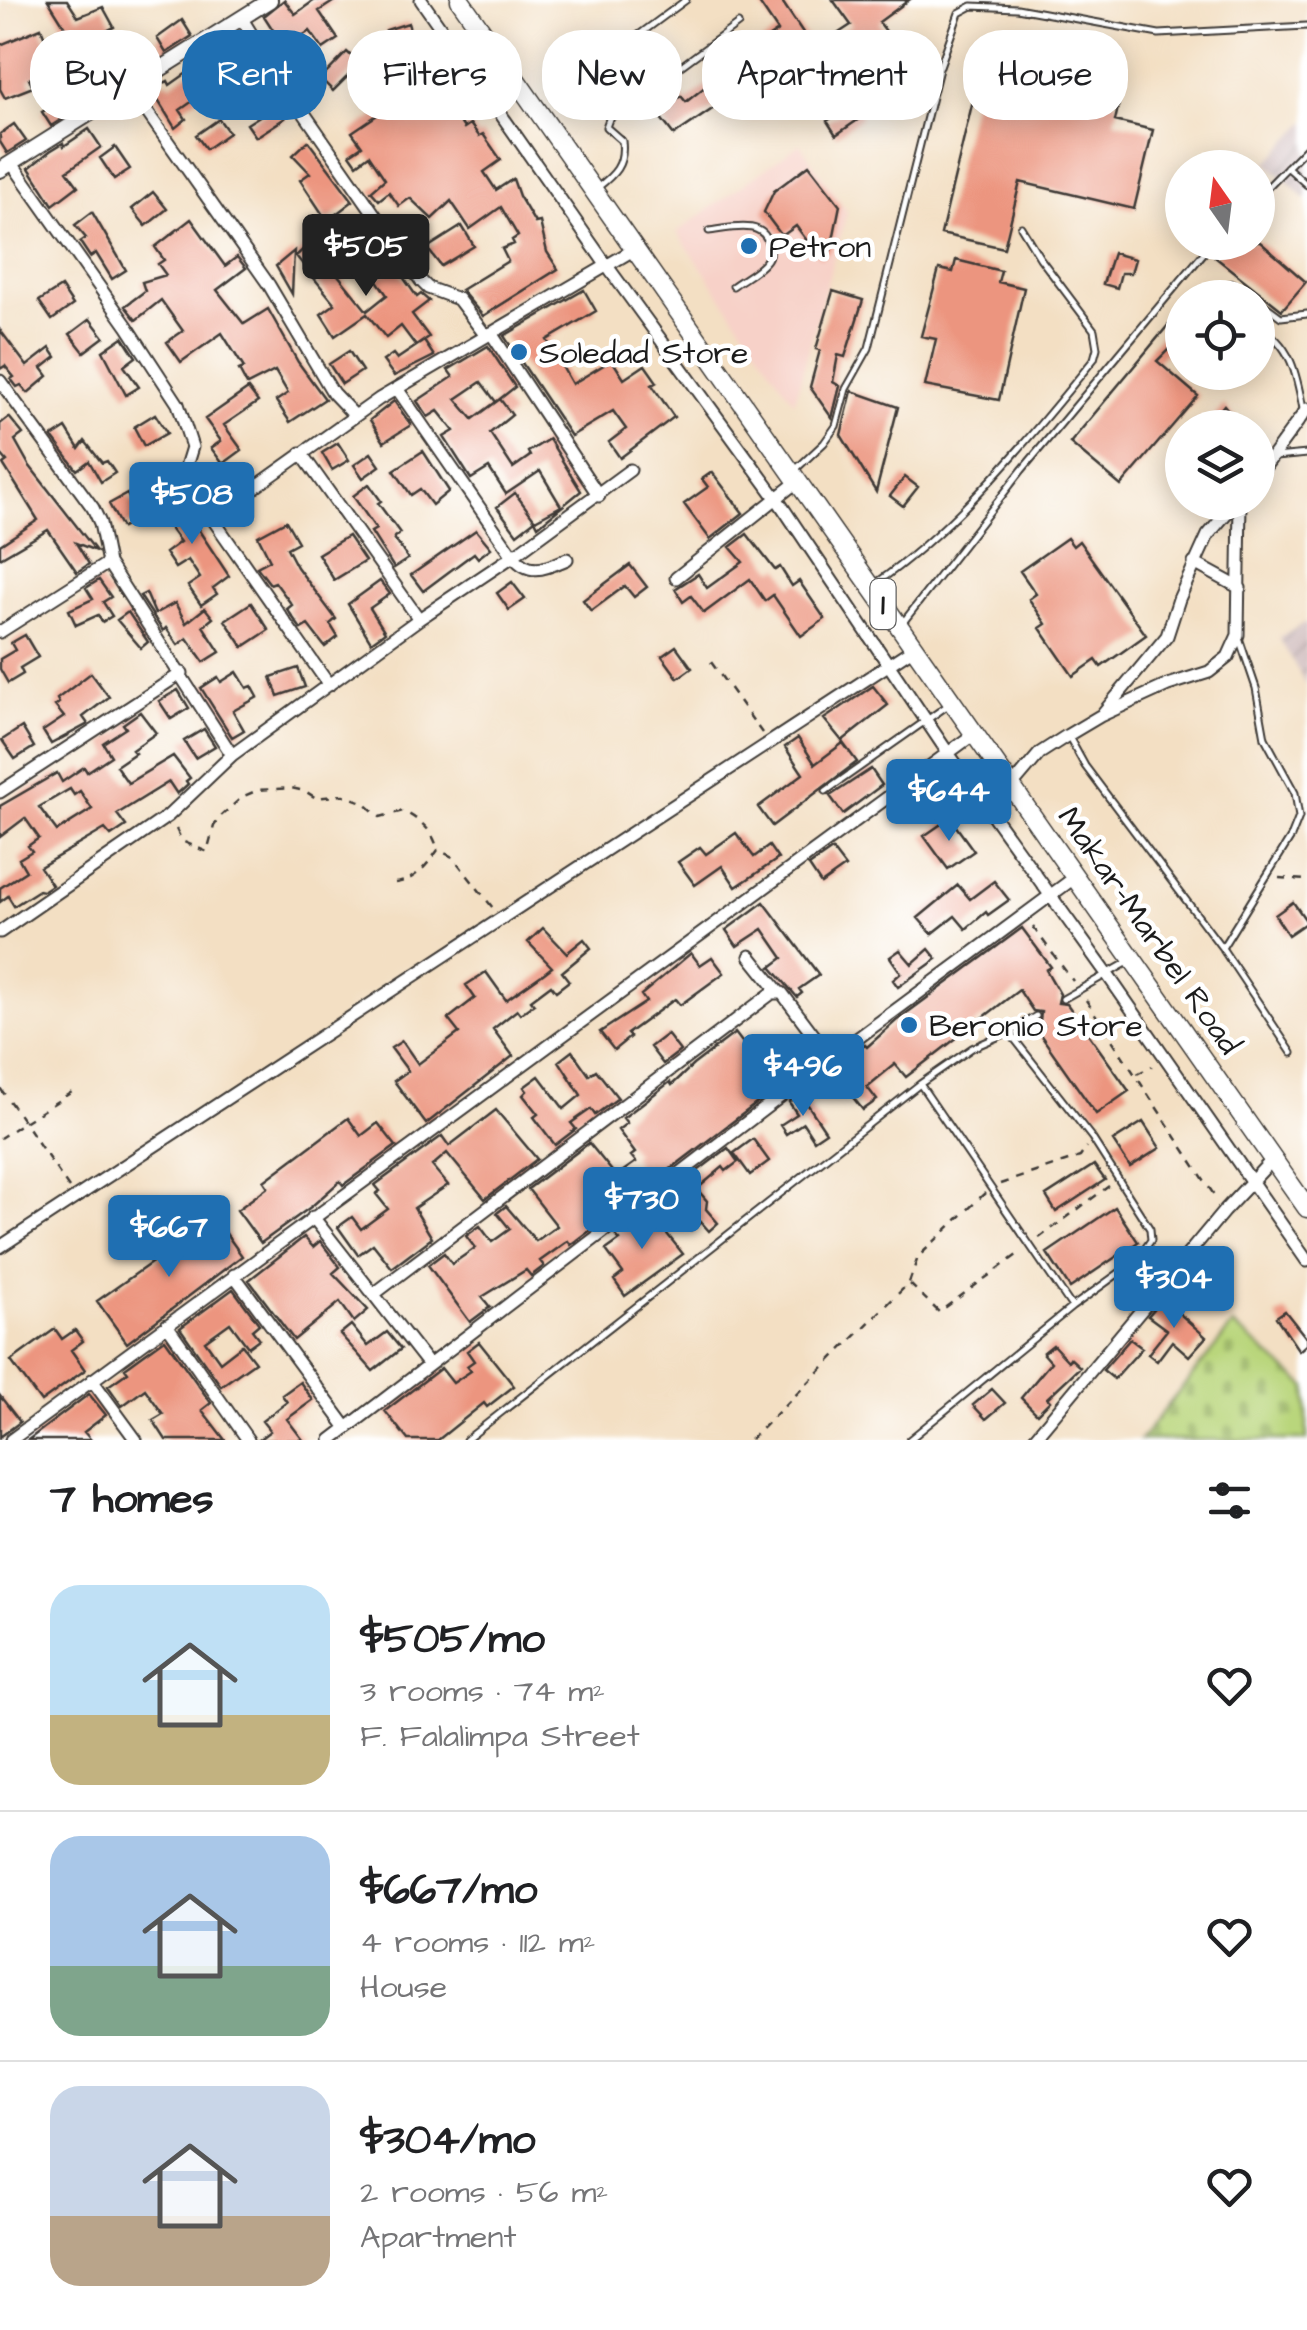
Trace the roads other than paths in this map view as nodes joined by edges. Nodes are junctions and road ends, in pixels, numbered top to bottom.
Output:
1 (270, 0) edge
2 (420, 0) edge
3 (460, 0) edge
4 (686, 0) edge
5 (242, 19) junction
6 (738, 24) dead end
7 (1307, 26) edge
8 (645, 30) edge
9 (682, 63) edge
10 (162, 68) edge
11 (79, 120) edge
12 (153, 120) edge
13 (609, 120) edge
14 (1307, 146) edge
15 (6, 166) edge
16 (1288, 167) junction
17 (1275, 180) edge
18 (1307, 185) edge
19 (594, 190) junction
20 (1020, 227) dead end
21 (709, 231) dead end
22 (636, 249) junction
23 (1198, 260) edge
24 (607, 266) junction
25 (732, 286) dead end
26 (1275, 313) edge
27 (1307, 314) edge
28 (488, 335) junction
29 (1275, 341) edge
30 (0, 380) edge
31 (398, 390) junction
32 (1305, 411) edge
33 (355, 416) junction
34 (301, 453) junction
35 (1275, 453) edge
36 (1307, 454) edge
37 (1275, 457) edge
38 (630, 470) dead end
39 (795, 477) junction
40 (599, 496) junction
41 (777, 499) junction
42 (212, 518) junction
43 (1222, 520) edge
44 (1238, 520) edge
45 (513, 556) junction
46 (567, 559) dead end
47 (108, 563) junction
48 (1194, 563) junction
49 (676, 578) dead end
50 (871, 586) junction
51 (1240, 588) junction
52 (419, 620) junction
53 (2, 624) edge
54 (900, 627) junction
55 (1238, 635) junction
56 (914, 648) junction
57 (889, 664) junction
58 (182, 674) junction
59 (329, 685) junction
60 (951, 703) junction
61 (1100, 716) junction
62 (926, 720) junction
63 (974, 734) junction
64 (1068, 735) junction
65 (948, 753) junction
66 (232, 755) junction
67 (1012, 786) junction
68 (826, 790) dead end
69 (0, 792) edge
70 (1074, 878) junction
71 (1048, 896) junction
72 (0, 932) edge
73 (1222, 948) junction
74 (750, 956) dead end
75 (1132, 959) junction
76 (1107, 974) junction
77 (778, 991) junction
78 (1063, 999) dead end
79 (1036, 1016) dead end
80 (1010, 1032) junction
81 (1292, 1053) dead end
82 (831, 1058) junction
83 (920, 1084) junction
84 (1272, 1159) junction
85 (1252, 1180) junction
86 (1307, 1208) edge
87 (313, 1217) junction
88 (0, 1247) edge
89 (1307, 1261) edge
90 (234, 1275) junction
91 (374, 1294) junction
92 (1072, 1307) junction
93 (167, 1324) junction
94 (429, 1365) junction
95 (92, 1380) junction
96 (347, 1428) junction
97 (10, 1440) edge
98 (136, 1440) edge
99 (248, 1440) edge
100 (331, 1440) edge
101 (466, 1440) edge
102 (909, 1440) edge
103 (1033, 1440) edge

1 - 5 street
2 - 24 street
3 - 19 main road, Makar-Marbel Road / 1
4 - 8 lane
5 - 10 street
5 - 28 street
6 - 9 lane
7 - 39 lane
11 - 15 street
12 - 33 street
13 - 19 lane
14 - 16 lane
15 - 42 street
16 - 17 lane
16 - 18 lane
19 - 22 main road, Makar-Marbel Road / 1
20 - 50 lane
21 - 25 lane
22 - 24 street
22 - 39 main road, Makar-Marbel Road / 1
23 - 54 lane
24 - 28 street
24 - 41 street
26 - 27 lane
28 - 31 street
28 - 40 street
29 - 32 lane
30 - 47 street
31 - 33 street
31 - 45 street
32 - 35 street
33 - 34 street
34 - 42 street
34 - 52 street
36 - 37 lane
38 - 40 street
39 - 41 street
39 - 50 main road, Makar-Marbel Road / 1
40 - 45 street
41 - 49 street
41 - 57 street
42 - 59 street
43 - 48 street
44 - 51 street
45 - 46 street
45 - 52 street
47 - 53 street
47 - 58 street
48 - 51 street
48 - 61 street
50 - 54 main road, Makar-Marbel Road / 1
51 - 55 street
52 - 59 street
54 - 56 main road, Makar-Marbel Road / 1
55 - 61 street
55 - 73 lane
56 - 57 street
56 - 60 main road, Makar-Marbel Road / 1
57 - 62 street
57 - 88 street
58 - 66 street
58 - 69 street
59 - 66 street
60 - 62 lane
60 - 63 main road, Makar-Marbel Road / 1
61 - 64 street
62 - 65 street
62 - 68 lane
63 - 65 street
63 - 67 main road, Makar-Marbel Road / 1
64 - 67 street
64 - 73 lane
65 - 71 street
65 - 87 street
66 - 72 street
67 - 70 main road, Makar-Marbel Road / 1
70 - 71 street
70 - 75 main road, Makar-Marbel Road / 1
71 - 76 street
71 - 82 street
73 - 81 lane
74 - 77 street
75 - 76 lane
75 - 84 main road, Makar-Marbel Road / 1
76 - 78 lane
76 - 85 street
77 - 82 street
77 - 91 street
79 - 80 lane
80 - 83 lane
80 - 92 lane
82 - 94 street
83 - 92 lane
83 - 101 lane
84 - 85 street
84 - 86 main road, Makar-Marbel Road / 1
85 - 89 street
85 - 103 street
87 - 90 street
87 - 91 street
90 - 93 street
90 - 96 street
91 - 94 street
92 - 102 lane
93 - 95 street
93 - 99 street
94 - 96 street
95 - 97 street
95 - 98 street
96 - 100 street

